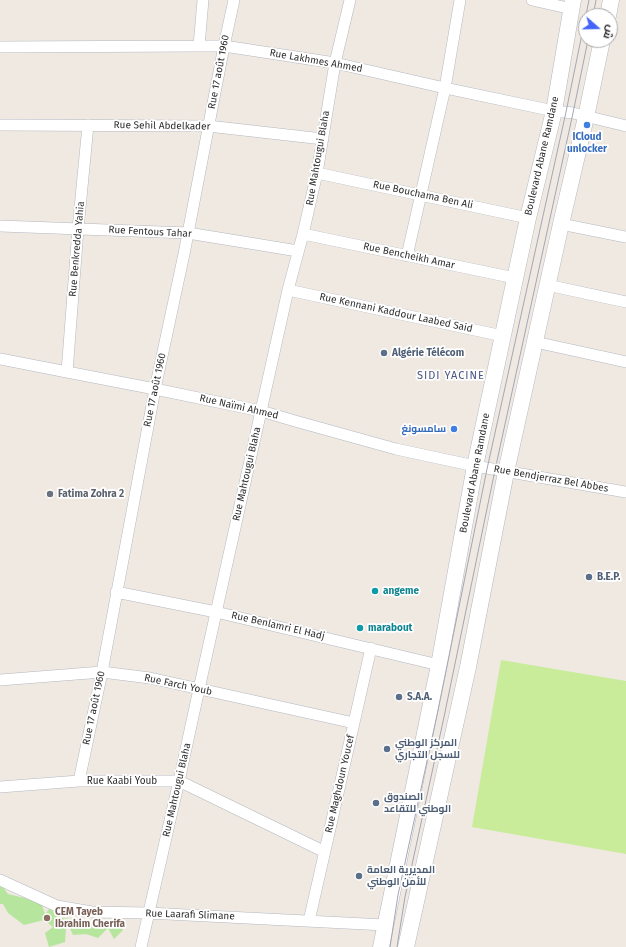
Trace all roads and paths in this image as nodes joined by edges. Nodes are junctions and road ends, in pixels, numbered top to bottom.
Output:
1 (203, 0) edge
2 (234, 0) edge
3 (350, 0) edge
4 (460, 0) edge
5 (532, 0) edge
6 (573, 5) edge
7 (0, 46) edge
8 (199, 46) junction
9 (224, 46) junction
10 (600, 48) edge
11 (335, 63) junction
12 (445, 88) junction
13 (554, 111) junction
14 (586, 117) junction
15 (0, 125) edge
16 (88, 125) junction
17 (208, 126) junction
18 (626, 126) edge
19 (322, 139) junction
20 (317, 173) junction
21 (421, 195) junction
22 (528, 218) junction
23 (561, 224) junction
24 (0, 226) edge
25 (78, 229) junction
26 (188, 233) junction
27 (303, 234) junction
28 (626, 237) edge
29 (298, 251) junction
30 (408, 256) junction
31 (515, 278) junction
32 (547, 285) junction
33 (288, 290) junction
34 (626, 302) edge
35 (503, 336) junction
36 (535, 342) junction
37 (0, 359) edge
38 (626, 362) edge
39 (67, 372) junction
40 (155, 388) junction
41 (261, 411) junction
42 (475, 466) junction
43 (506, 472) junction
44 (626, 492) edge
45 (116, 592) junction
46 (216, 612) junction
47 (371, 648) junction
48 (439, 665) junction
49 (102, 672) junction
50 (0, 680) edge
51 (199, 689) junction
52 (354, 723) junction
53 (79, 781) junction
54 (179, 781) junction
55 (0, 787) edge
56 (325, 852) junction
57 (0, 880) edge
58 (148, 913) junction
59 (309, 921) junction
60 (385, 925) junction
61 (141, 947) edge
62 (381, 947) edge
63 (406, 947) edge

1 - 8 street
2 - 9 street, Rue 17 août 1960
3 - 11 street, Rue Mahtougui Blaha
4 - 12 street
5 - 6 street
6 - 13 main road, Boulevard Abane Ramdane
7 - 8 street, Rue Lakhmes Ahmed
8 - 9 street, Rue Lakhmes Ahmed
9 - 11 street, Rue Lakhmes Ahmed
9 - 17 street, Rue 17 août 1960
10 - 14 main road
11 - 12 street, Rue Lakhmes Ahmed
11 - 19 street, Rue Mahtougui Blaha
12 - 13 street, Rue Lakhmes Ahmed
12 - 21 street
13 - 14 street, Rue Lakhmes Ahmed
13 - 22 main road, Boulevard Abane Ramdane
14 - 18 street, Rue Lakhmes Ahmed
14 - 23 main road
15 - 16 street, Rue Sehil Abdelkader
16 - 17 street, Rue Sehil Abdelkader
16 - 25 street, Rue Benkredda Yahia
17 - 19 street, Rue Sehil Abdelkader
17 - 26 street, Rue 17 août 1960
19 - 20 street, Rue Mahtougui Blaha
20 - 21 street, Rue Bouchama Ben Ali
20 - 27 street, Rue Mahtougui Blaha
21 - 22 street, Rue Bouchama Ben Ali
21 - 30 street
22 - 31 main road, Boulevard Abane Ramdane
23 - 28 street
23 - 32 main road
24 - 25 street, Rue Fentous Tahar
25 - 26 street, Rue Fentous Tahar
25 - 39 street, Rue Benkredda Yahia
26 - 29 street, Rue Fentous Tahar
26 - 40 street, Rue 17 août 1960
27 - 29 street, Rue Mahtougui Blaha
27 - 30 street, Rue Bencheikh Amar
29 - 33 street, Rue Mahtougui Blaha
30 - 31 street, Rue Bencheikh Amar
31 - 35 main road, Boulevard Abane Ramdane
32 - 34 street
32 - 36 main road
33 - 35 street, Rue Kennani Kaddour Laabed Said
33 - 41 street, Rue Mahtougui Blaha
35 - 42 main road, Boulevard Abane Ramdane
36 - 38 street
36 - 43 main road
37 - 39 street, Rue Naïmi Ahmed
39 - 40 street, Rue Naïmi Ahmed
40 - 41 street, Rue Naïmi Ahmed
40 - 45 street, Rue 17 août 1960
41 - 42 street, Rue Naïmi Ahmed
41 - 46 street, Rue Mahtougui Blaha
42 - 43 street, Rue Bendjerraz Bel Abbes
42 - 48 main road, Boulevard Abane Ramdane
43 - 44 street, Rue Bendjerraz Bel Abbes
43 - 63 main road
45 - 46 street, Rue Benlamri El Hadj
45 - 49 street, Rue 17 août 1960
46 - 47 street, Rue Benlamri El Hadj
46 - 51 street, Rue Mahtougui Blaha
47 - 48 street, Rue Benlamri El Hadj
47 - 52 street, Rue Maghdoun Youcef
48 - 60 main road, Boulevard Abane Ramdane
49 - 50 street, Rue Farch Youb
49 - 51 street, Rue Farch Youb
49 - 53 street, Rue 17 août 1960
51 - 52 street, Rue Farch Youb
51 - 54 street, Rue Mahtougui Blaha
52 - 56 street, Rue Maghdoun Youcef
53 - 54 street, Rue Kaabi Youb
53 - 55 street, Rue Kaabi Youb
54 - 56 street, Rue Kaabi Youb
54 - 58 street, Rue Mahtougui Blaha
56 - 59 street, Rue Maghdoun Youcef
57 - 58 street, Rue Laarafi Slimane
58 - 59 street, Rue Laarafi Slimane
58 - 61 street, Rue Mahtougui Blaha
59 - 60 street, Rue Laarafi Slimane
60 - 62 main road, Boulevard Abane Ramdane

